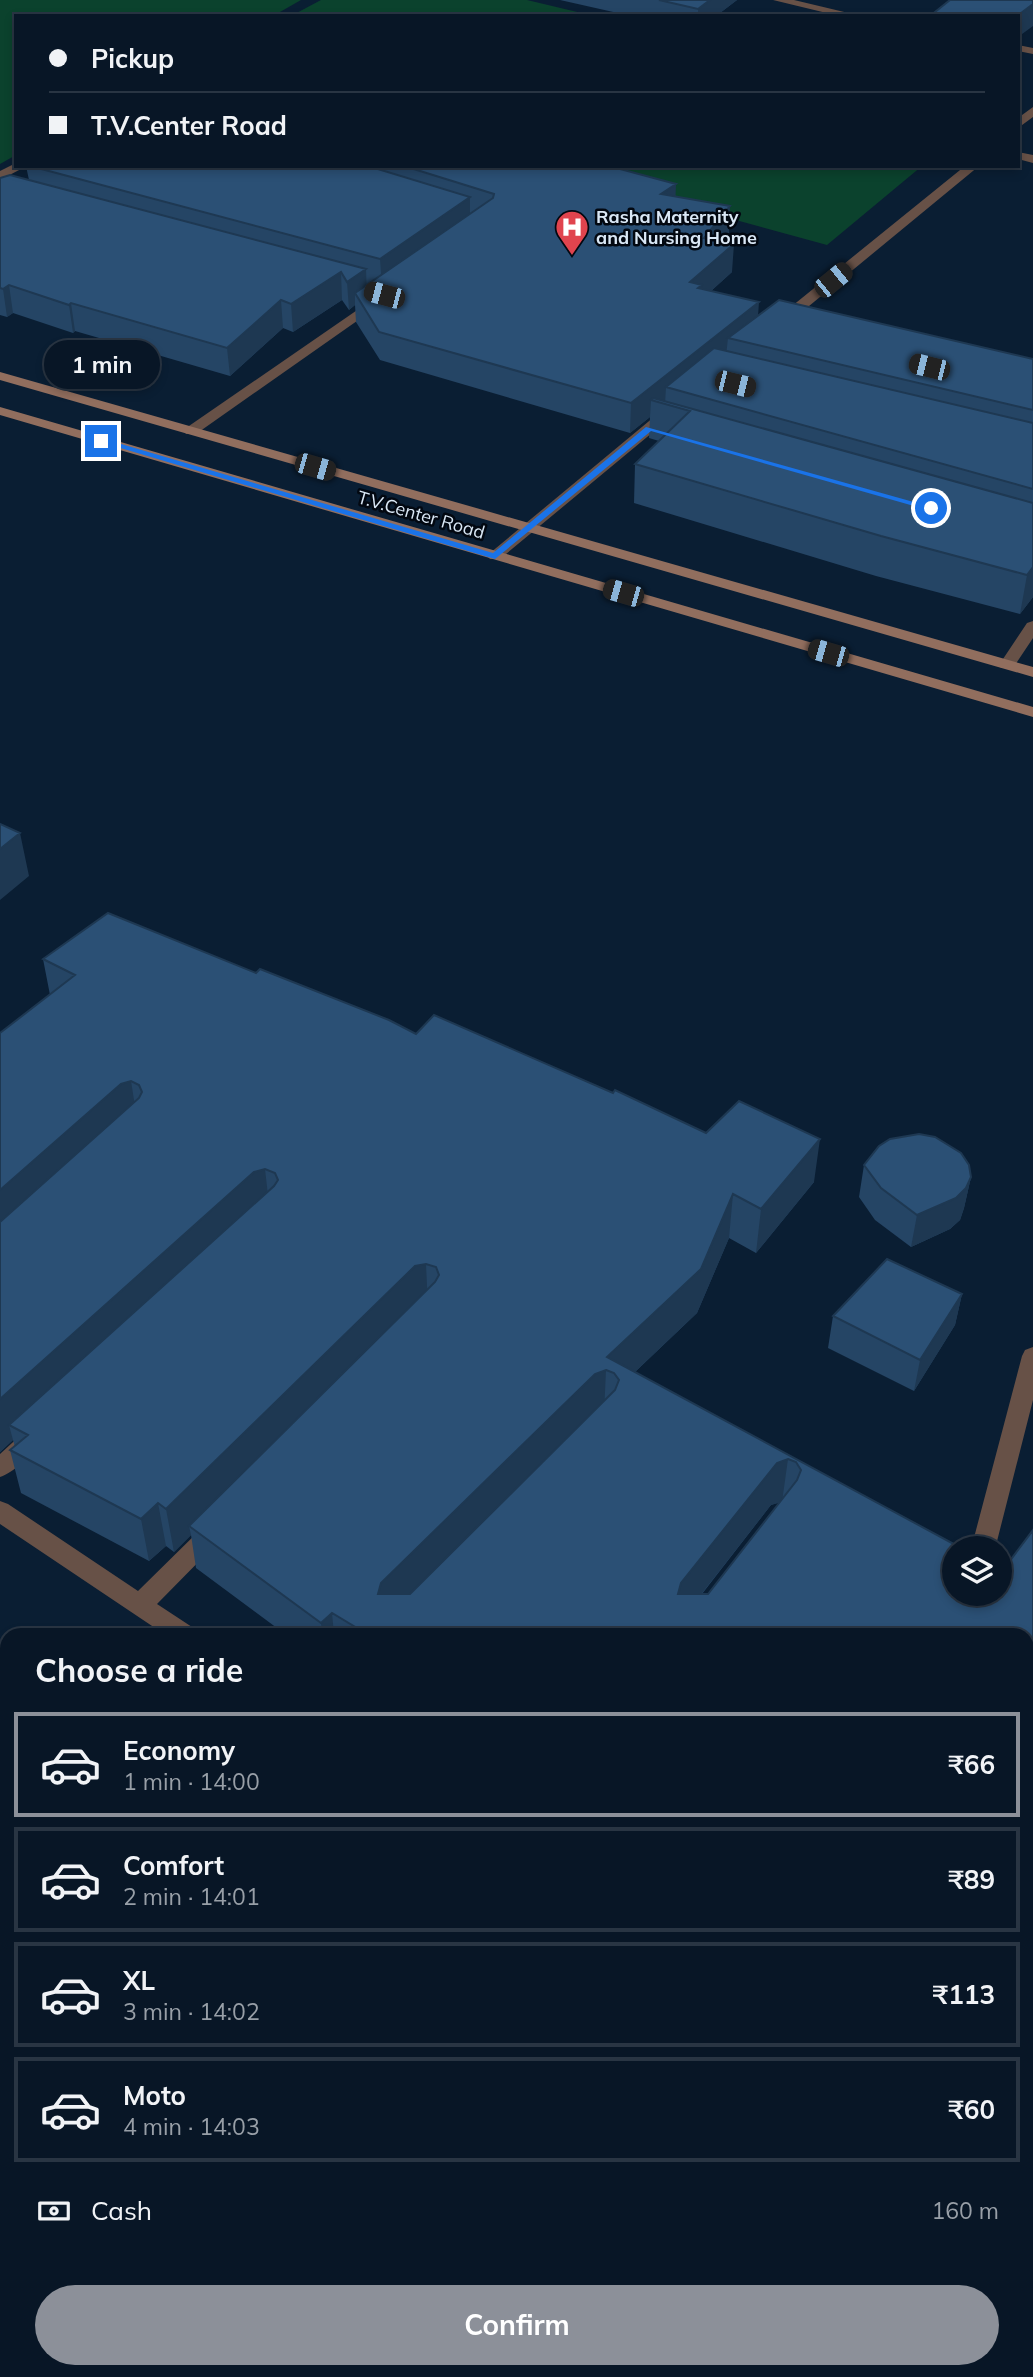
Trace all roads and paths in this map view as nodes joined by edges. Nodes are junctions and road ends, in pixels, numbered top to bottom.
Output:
1 (778, 0) edge
2 (846, 14) edge
3 (1033, 110) edge
4 (1020, 123) edge
5 (971, 168) edge
6 (384, 291) edge
7 (786, 332) edge
8 (0, 376) edge
9 (678, 403) edge
10 (0, 411) edge
11 (191, 431) junction
12 (528, 529) junction
13 (495, 556) junction
14 (1033, 626) edge
15 (1007, 665) junction
16 (1033, 672) edge
17 (1033, 712) edge
18 (1033, 1356) edge
19 (52, 1421) edge
20 (0, 1468) edge
21 (0, 1511) edge
22 (226, 1519) edge
23 (986, 1536) edge
24 (140, 1605) junction
25 (174, 1628) edge

1 - 2 street
3 - 4 street
5 - 7 street
6 - 11 street
8 - 11 street, T.V.Center Road
9 - 12 street
10 - 13 street, T.V.Center Road
11 - 12 street, T.V.Center Road
12 - 13 street
12 - 15 street, T.V.Center Road
13 - 17 street, T.V.Center Road
14 - 15 street
15 - 16 street, T.V.Center Road
18 - 23 street
19 - 20 street
21 - 24 street
22 - 24 street
24 - 25 street

